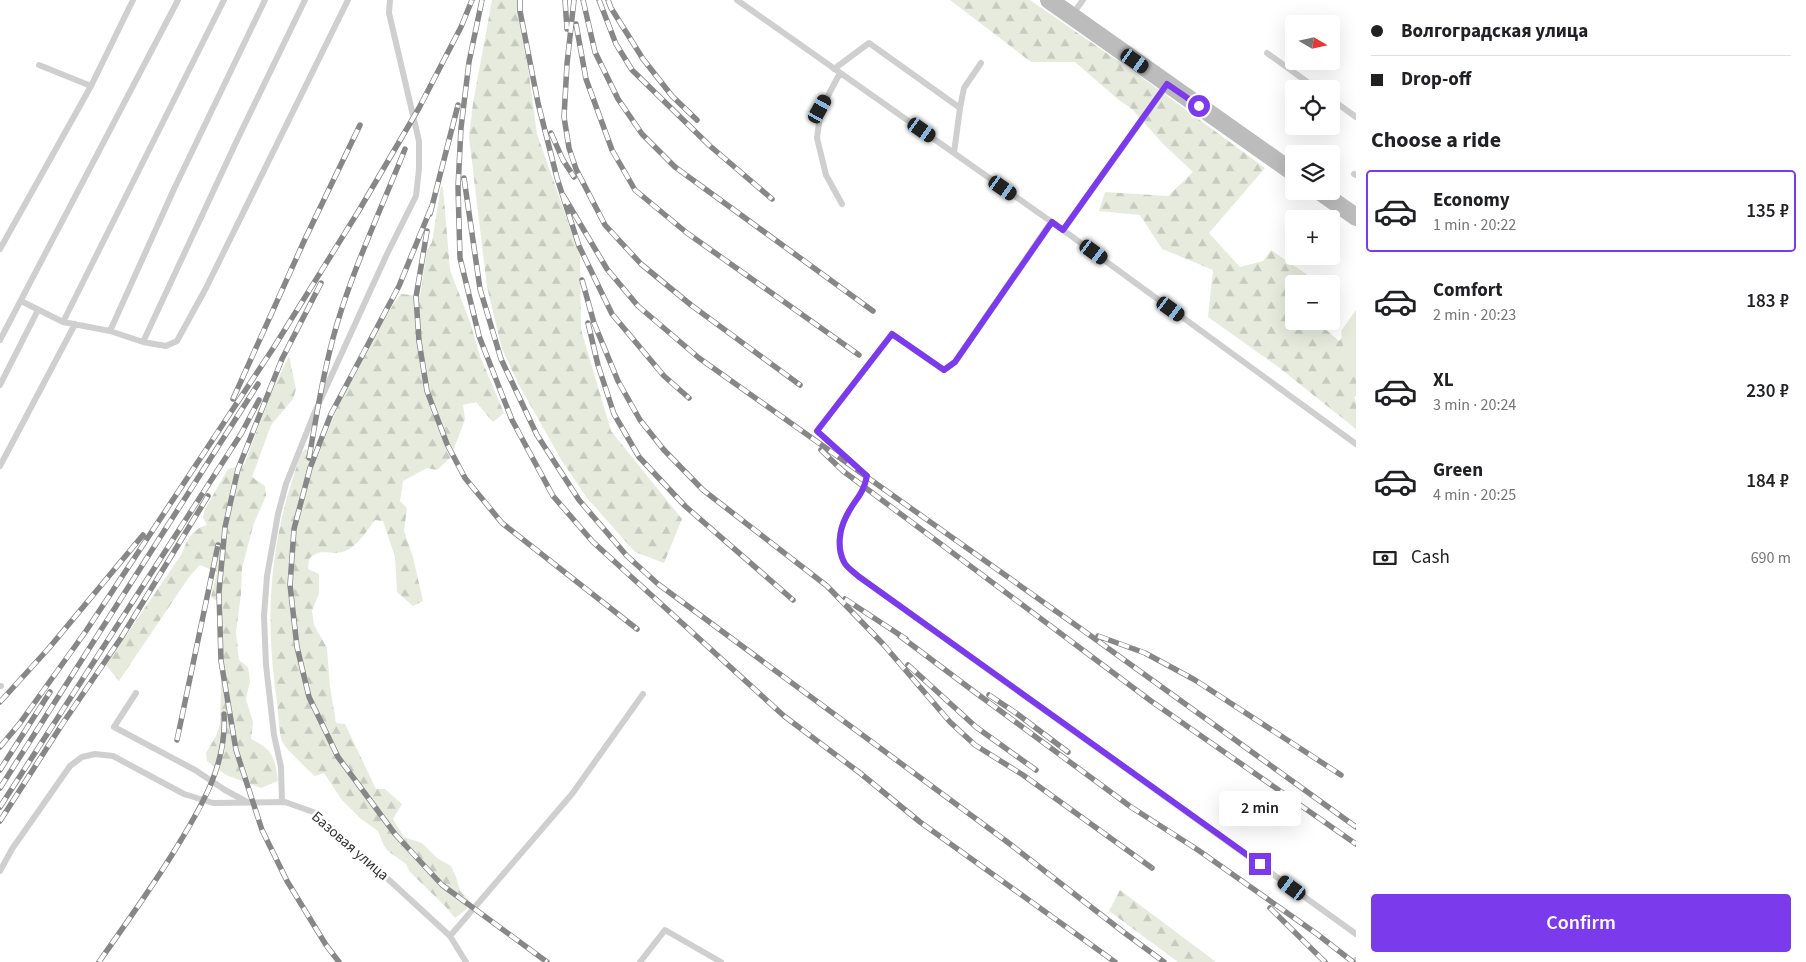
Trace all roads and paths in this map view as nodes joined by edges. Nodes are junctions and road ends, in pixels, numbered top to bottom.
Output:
1 (134, 0) edge
2 (178, 0) edge
3 (224, 0) edge
4 (265, 0) edge
5 (305, 0) edge
6 (348, 0) edge
7 (390, 0) edge
8 (737, 0) edge
9 (1049, 0) edge
10 (1083, 0) edge
11 (1071, 16) junction
12 (1267, 53) dead end
13 (981, 63) dead end
14 (39, 65) dead end
15 (838, 71) junction
16 (1304, 80) edge
17 (1167, 84) junction
18 (91, 86) junction
19 (1340, 105) edge
20 (960, 108) junction
21 (1356, 117) edge
22 (954, 153) junction
23 (1285, 167) edge
24 (1332, 200) edge
25 (842, 204) dead end
26 (1356, 217) edge
27 (1052, 222) junction
28 (1063, 230) junction
29 (0, 249) edge
30 (21, 301) junction
31 (38, 310) junction
32 (63, 322) junction
33 (74, 324) junction
34 (110, 331) junction
35 (0, 340) edge
36 (142, 342) junction
37 (0, 385) edge
38 (1356, 444) edge
39 (0, 466) edge
40 (136, 693) dead end
41 (643, 694) dead end
42 (248, 802) junction
43 (282, 802) junction
44 (0, 871) edge
45 (1356, 934) edge
46 (450, 936) junction
47 (466, 962) edge
48 (640, 962) edge
49 (721, 962) edge

1 - 18 lane
2 - 30 lane
3 - 32 lane
4 - 34 lane
5 - 36 lane
6 - 36 lane
7 - 43 lane
8 - 15 lane
9 - 11 main road
10 - 11 lane
11 - 17 main road
12 - 16 lane
13 - 20 lane
14 - 18 lane
15 - 20 lane
15 - 22 lane
15 - 25 lane
17 - 23 main road
17 - 28 lane
18 - 29 lane
19 - 21 lane
20 - 22 lane
22 - 27 lane
24 - 26 main road
27 - 28 lane
27 - 45 lane
28 - 38 lane
30 - 31 lane
30 - 35 lane
31 - 32 lane
31 - 37 lane
32 - 33 lane
33 - 34 lane
33 - 39 lane
34 - 36 lane
40 - 42 lane
41 - 46 lane
42 - 43 lane, Базовая улица
42 - 44 lane, Базовая улица
43 - 46 lane, Базовая улица
46 - 47 lane, Базовая улица
48 - 49 lane

